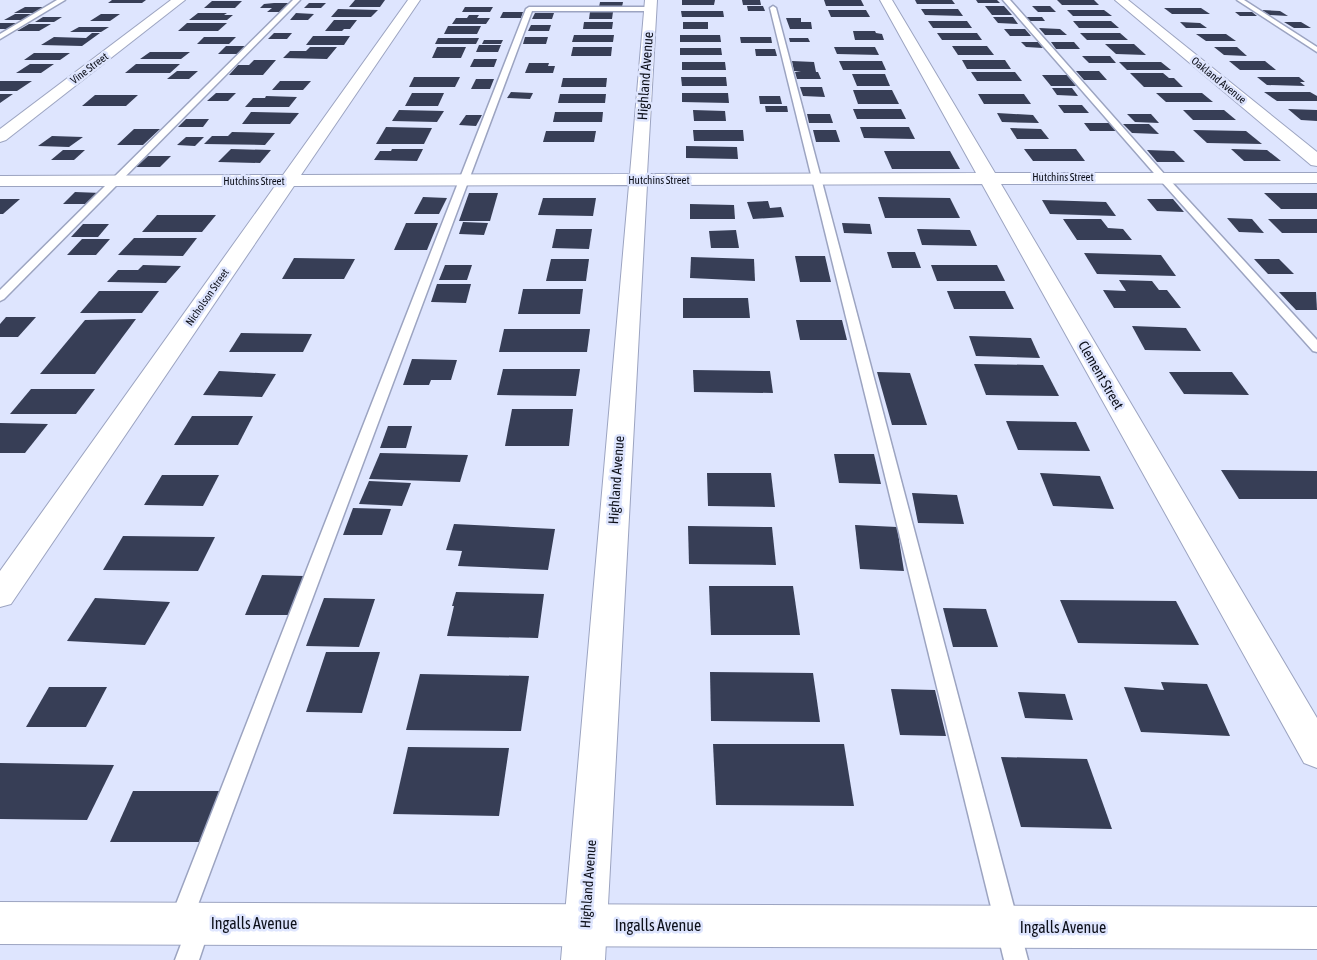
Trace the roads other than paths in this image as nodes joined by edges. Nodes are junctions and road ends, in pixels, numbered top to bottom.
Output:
1 (62, 0) edge
2 (179, 0) edge
3 (297, 0) edge
4 (414, 0) edge
5 (886, 0) edge
6 (1006, 0) edge
7 (1122, 0) edge
8 (1240, 0) edge
9 (651, 5) edge
10 (773, 8) dead end
11 (0, 38) edge
12 (1317, 50) edge
13 (0, 137) edge
14 (1317, 161) edge
15 (1163, 178) junction
16 (1317, 178) edge
17 (989, 179) junction
18 (637, 180) junction
19 (818, 180) junction
20 (0, 181) edge
21 (117, 181) junction
22 (288, 181) junction
23 (465, 181) junction
24 (0, 297) edge
25 (1317, 348) edge
26 (0, 595) edge
27 (1317, 751) edge
28 (0, 923) edge
29 (1317, 928) edge
30 (189, 936) edge
31 (584, 942) edge
32 (1012, 944) edge

1 - 11 lane
2 - 13 street, Vine Street
3 - 21 lane
4 - 22 street, Nicholson Street
5 - 17 street, Clement Street
6 - 15 lane
7 - 14 street, Oakland Avenue
8 - 12 lane
9 - 18 street, Highland Avenue
9 - 23 lane
10 - 19 lane
15 - 16 street, Hutchins Street
15 - 17 street, Hutchins Street
15 - 25 lane
17 - 19 street, Hutchins Street
17 - 27 street, Clement Street
18 - 19 street, Hutchins Street
18 - 23 street, Hutchins Street
18 - 31 street, Highland Avenue
19 - 32 lane
20 - 21 street, Hutchins Street
21 - 22 street, Hutchins Street
21 - 24 lane
22 - 23 street, Hutchins Street
22 - 26 street, Nicholson Street
23 - 30 lane
28 - 30 street, Ingalls Avenue
29 - 32 street, Ingalls Avenue
30 - 31 street, Ingalls Avenue
31 - 32 street, Ingalls Avenue

